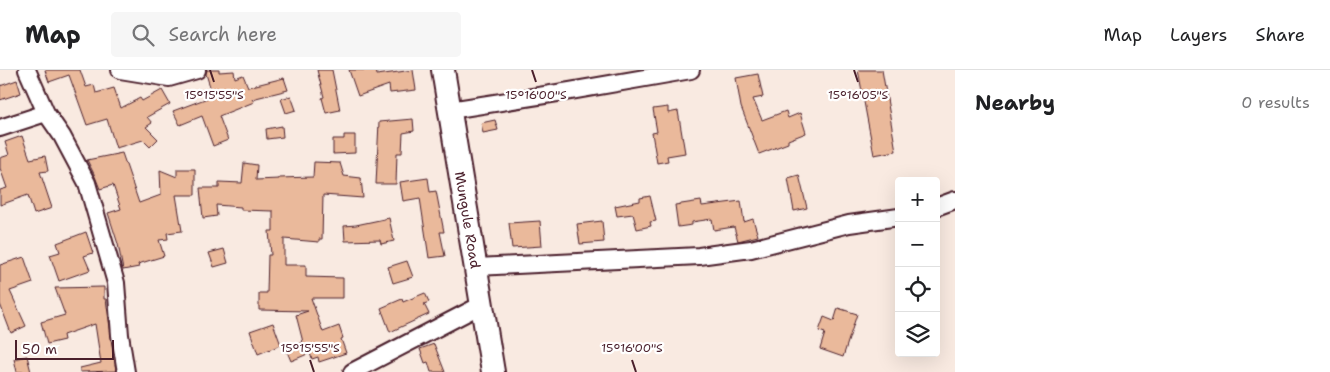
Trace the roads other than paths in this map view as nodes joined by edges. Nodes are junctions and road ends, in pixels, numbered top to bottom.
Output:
1 (27, 70) edge
2 (120, 70) edge
3 (197, 70) edge
4 (443, 70) edge
5 (691, 70) edge
6 (450, 110) junction
7 (46, 113) junction
8 (0, 128) edge
9 (955, 200) edge
10 (940, 206) edge
11 (895, 218) edge
12 (477, 267) junction
13 (482, 304) junction
14 (126, 372) edge
15 (352, 372) edge
16 (494, 372) edge

1 - 7 street
2 - 3 street
4 - 6 street, Mungule Road
5 - 6 street
6 - 12 street, Mungule Road
7 - 8 street
7 - 14 street
9 - 10 street
11 - 12 street
12 - 13 street, Mungule Road
13 - 15 street
13 - 16 street, Mungule Road

